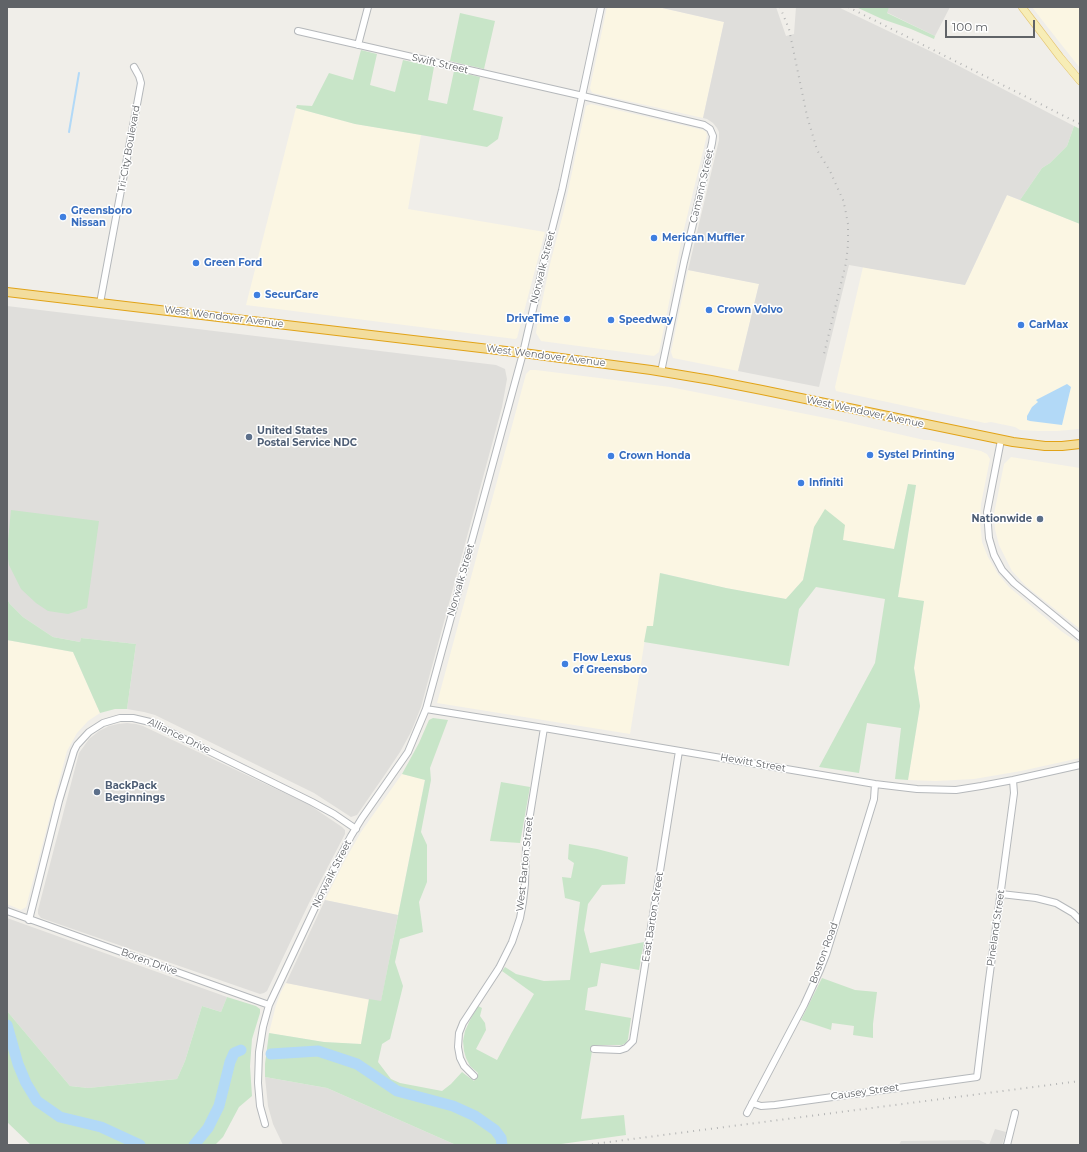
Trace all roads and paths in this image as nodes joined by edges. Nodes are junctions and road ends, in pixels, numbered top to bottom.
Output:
1 (368, 7) edge
2 (602, 7) edge
3 (1022, 7) edge
4 (298, 31) dead end
5 (358, 45) junction
6 (134, 67) dead end
7 (1080, 82) edge
8 (583, 96) junction
9 (7, 292) edge
10 (100, 303) junction
11 (523, 353) junction
12 (661, 372) junction
13 (1000, 440) junction
14 (1080, 444) edge
15 (1080, 636) edge
16 (426, 710) junction
17 (544, 728) junction
18 (679, 751) junction
19 (1080, 765) edge
20 (1013, 780) junction
21 (876, 784) junction
22 (356, 829) junction
23 (1001, 894) junction
24 (7, 911) edge
25 (29, 920) junction
26 (1080, 920) edge
27 (269, 1005) junction
28 (594, 1049) dead end
29 (474, 1076) dead end
30 (977, 1077) joint
31 (752, 1103) junction
32 (747, 1113) dead end
33 (1015, 1113) dead end
34 (265, 1124) dead end
35 (1007, 1145) edge

1 - 5 street
2 - 8 street, Norwalk Street
3 - 7 main road
4 - 5 street, Swift Street
5 - 8 street, Swift Street
6 - 10 street, Tri-City Boulevard
8 - 11 street, Norwalk Street
8 - 12 street, Camann Street
9 - 10 highway, West Wendover Avenue
10 - 11 highway, West Wendover Avenue
11 - 12 highway, West Wendover Avenue
11 - 16 street, Norwalk Street
12 - 13 highway, West Wendover Avenue
13 - 14 highway, West Wendover Avenue
13 - 15 street
16 - 17 street, Hewitt Street
16 - 22 street, Norwalk Street
17 - 18 street, Hewitt Street
17 - 29 street, West Barton Street
18 - 21 street, Hewitt Street
18 - 28 street, East Barton Street
19 - 20 street, Hewitt Street
20 - 21 street, Hewitt Street
20 - 23 street, Pineland Street
21 - 31 street, Boston Road
22 - 25 street, Alliance Drive
22 - 27 street, Norwalk Street
23 - 26 street
23 - 30 street, Pineland Street
24 - 25 street, Boren Drive
25 - 27 street, Boren Drive
27 - 34 street, Norwalk Street
30 - 31 street, Causey Street
31 - 32 street, Boston Road
33 - 35 street

